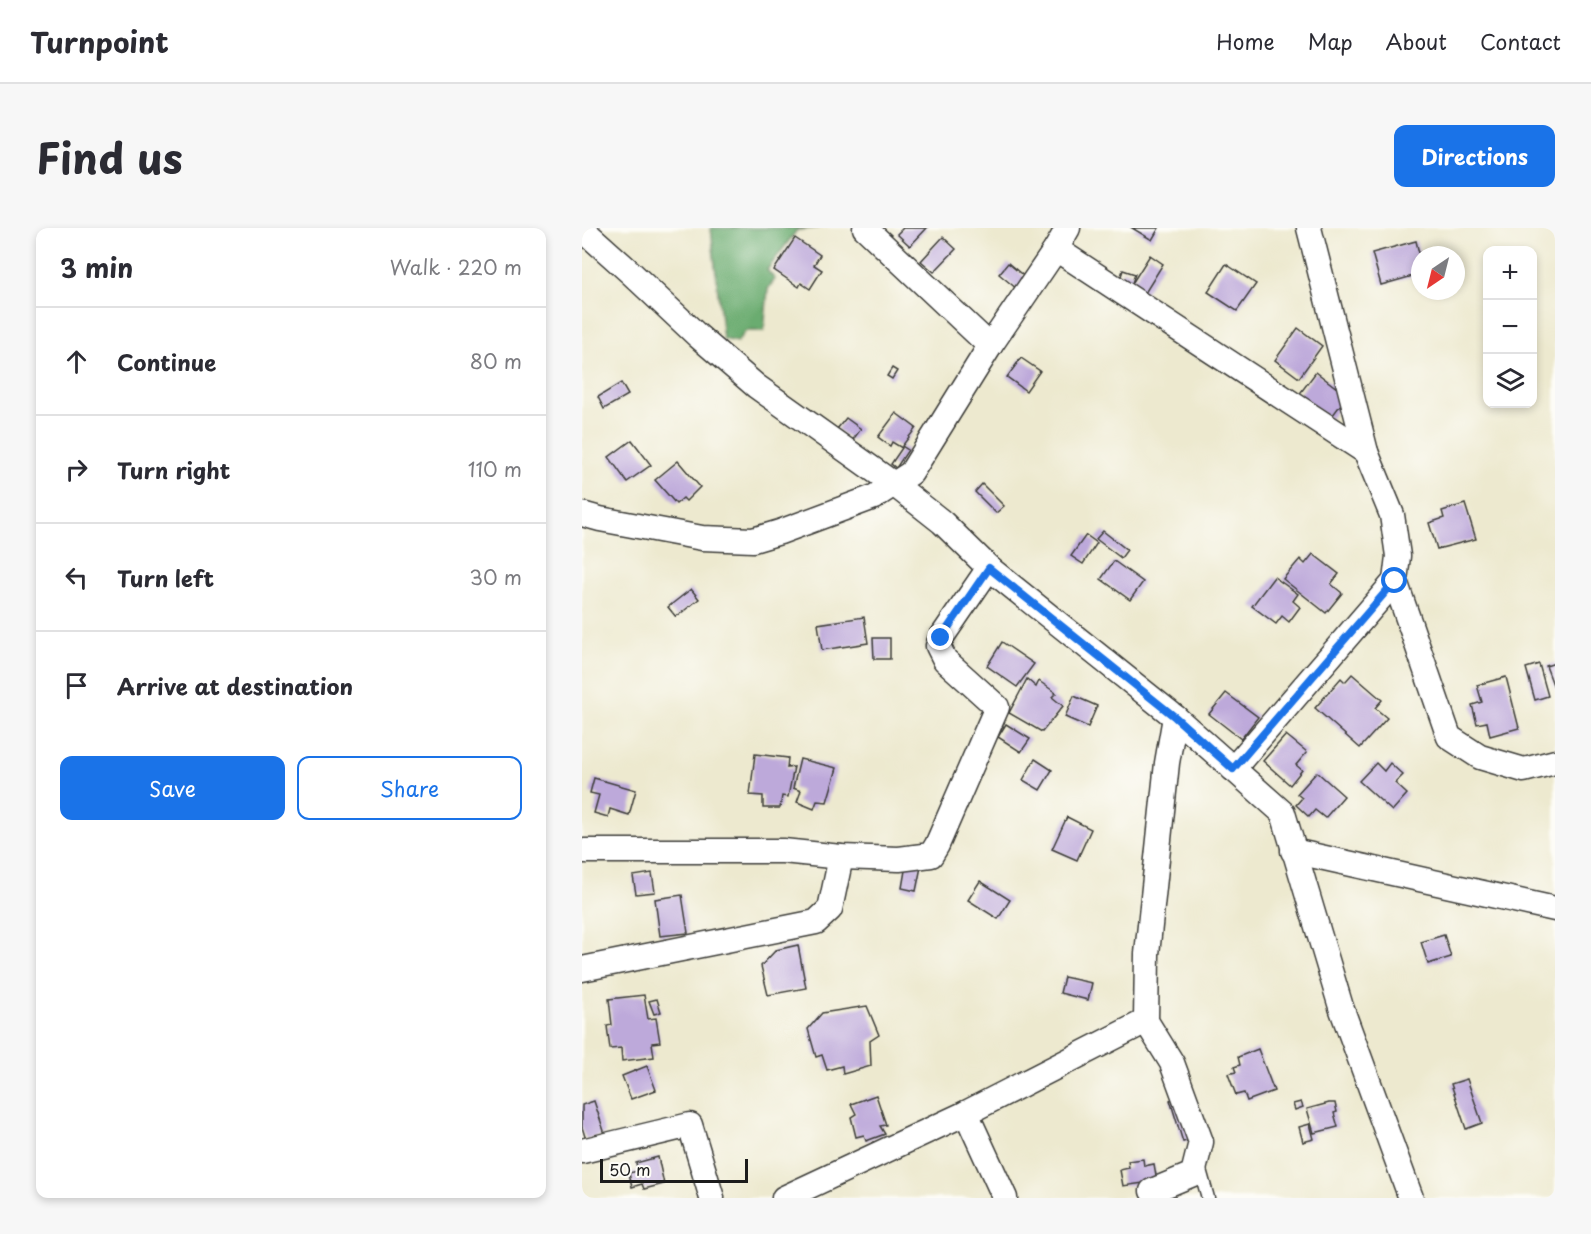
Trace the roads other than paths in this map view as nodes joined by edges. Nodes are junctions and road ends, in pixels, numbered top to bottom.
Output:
1 (865, 228) edge
2 (1068, 228) edge
3 (1309, 228) edge
4 (582, 229) edge
5 (1056, 249) junction
6 (990, 346) junction
7 (1366, 452) junction
8 (895, 485) junction
9 (582, 514) edge
10 (989, 568) junction
11 (1395, 581) junction
12 (1175, 717) junction
13 (1555, 762) edge
14 (1233, 769) junction
15 (582, 851) edge
16 (1293, 851) junction
17 (841, 857) junction
18 (1555, 909) edge
19 (582, 969) edge
20 (1146, 1021) junction
21 (966, 1113) junction
22 (582, 1150) edge
23 (1199, 1165) dead end
24 (1152, 1191) dead end
25 (712, 1198) edge
26 (784, 1198) edge
27 (1005, 1198) edge
28 (1208, 1198) edge
29 (1411, 1198) edge

1 - 6 street
2 - 5 street
3 - 7 street
4 - 8 street
5 - 6 street
5 - 7 street
6 - 8 street
7 - 11 street
8 - 9 street
8 - 10 street
10 - 12 street
10 - 17 street
11 - 13 street
11 - 14 street
12 - 14 street
12 - 20 street
14 - 16 street
15 - 17 street
16 - 18 street
16 - 29 street
17 - 19 street
20 - 21 street
20 - 24 street
21 - 26 street
21 - 27 street
22 - 25 street
23 - 28 lane

